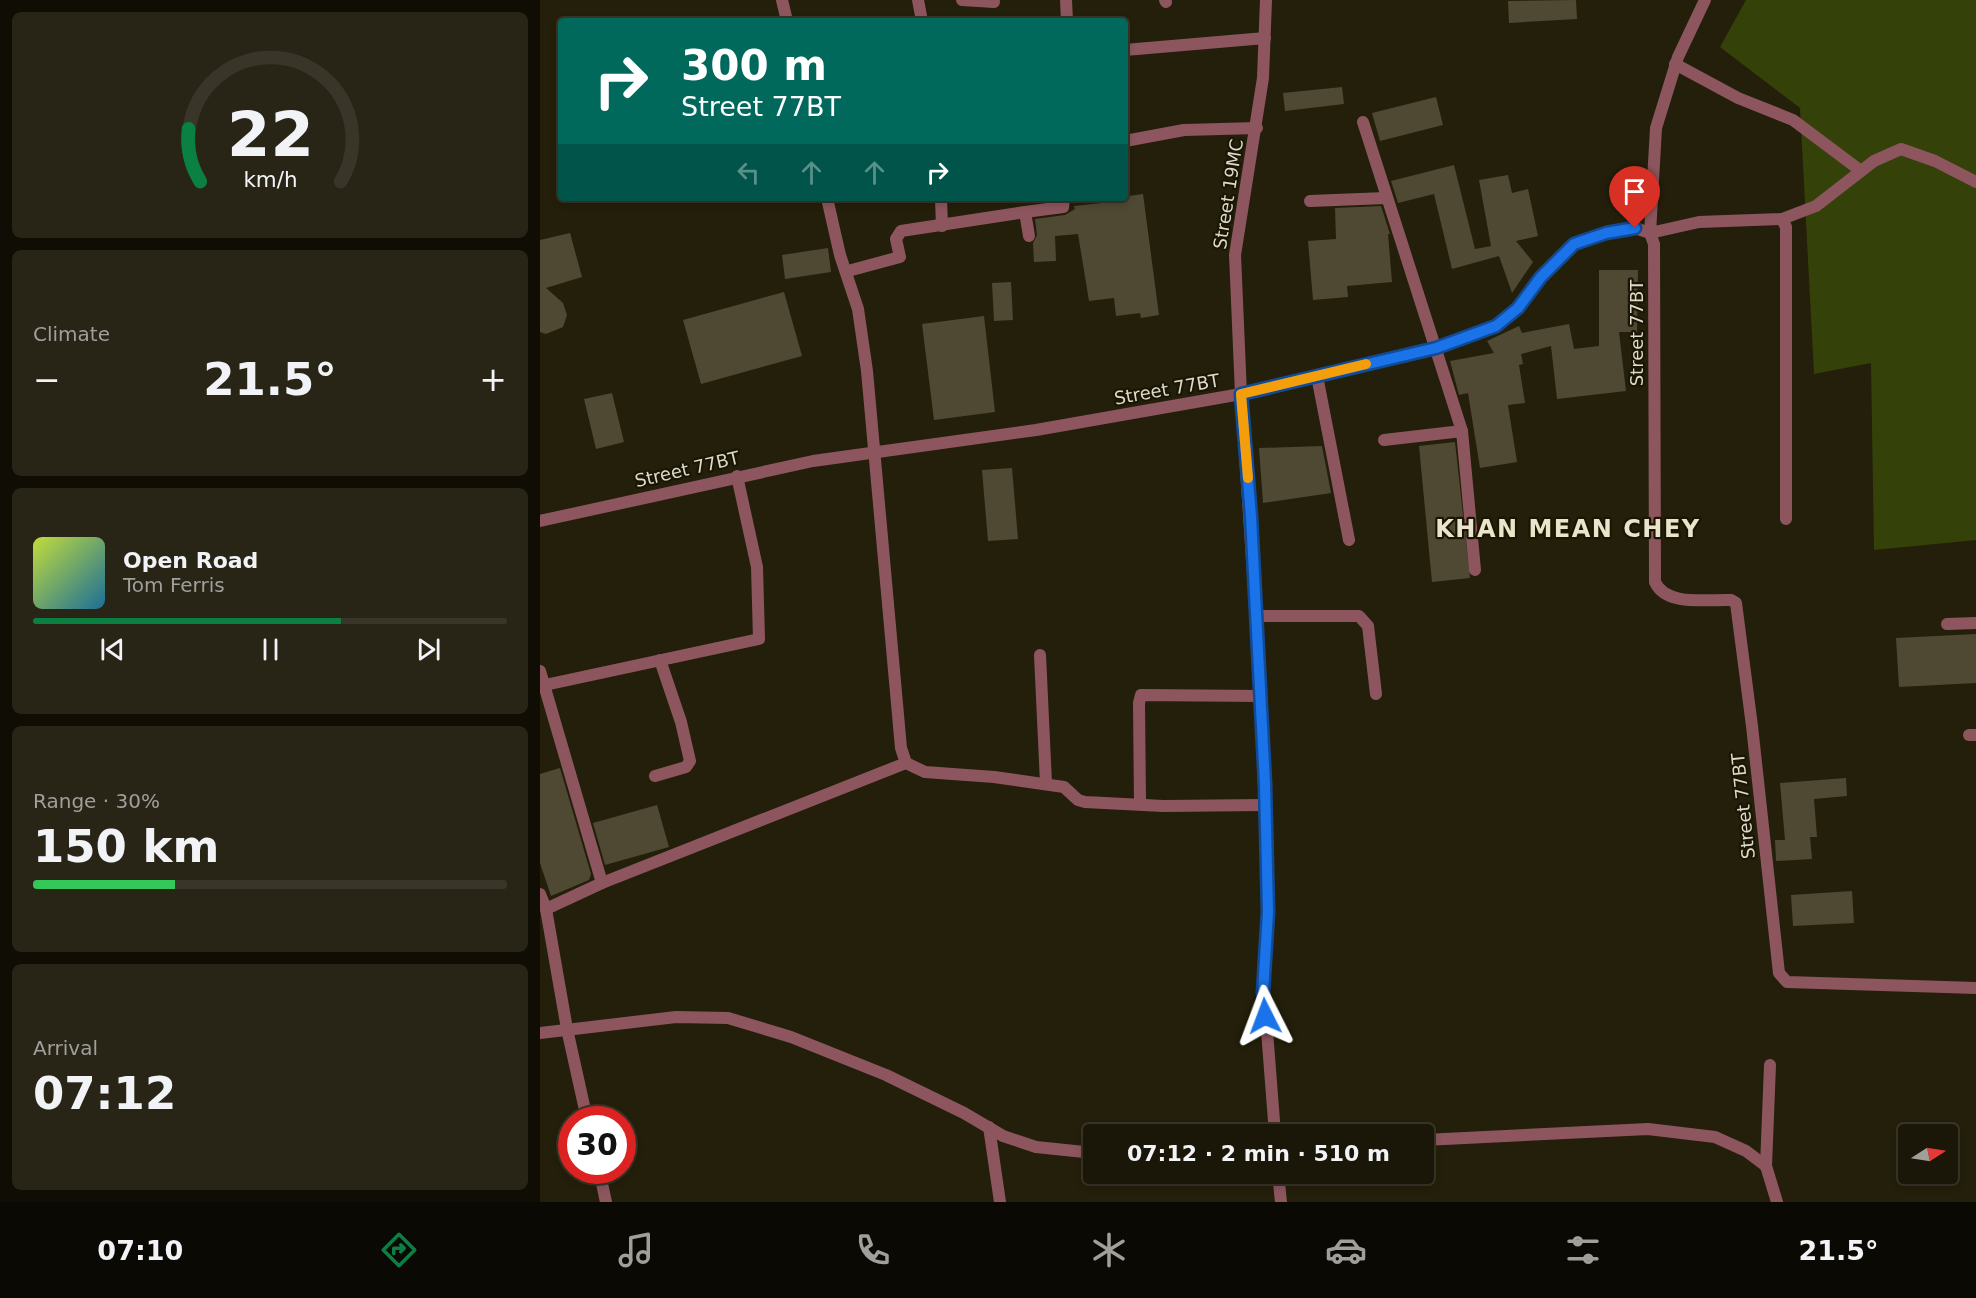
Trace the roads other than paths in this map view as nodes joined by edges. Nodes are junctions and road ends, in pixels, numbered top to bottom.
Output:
1 (782, 0) edge
2 (918, 0) edge
3 (962, 0) edge
4 (1066, 0) edge
5 (1266, 0) edge
6 (1705, 0) edge
7 (994, 2) dead end
8 (786, 18) edge
9 (921, 18) edge
10 (1067, 18) edge
11 (1265, 38) junction
12 (1128, 50) edge
13 (1676, 63) junction
14 (1363, 122) dead end
15 (1257, 128) junction
16 (1128, 140) edge
17 (1861, 171) junction
18 (1976, 182) edge
19 (1386, 198) junction
20 (828, 201) edge
21 (941, 201) edge
22 (1064, 201) edge
23 (1310, 201) dead end
24 (1025, 212) junction
25 (1782, 219) junction
26 (942, 225) junction
27 (1650, 233) junction
28 (1029, 236) dead end
29 (848, 271) junction
30 (1436, 348) junction
31 (1317, 376) junction
32 (1241, 394) junction
33 (1462, 431) junction
34 (1384, 440) dead end
35 (875, 451) junction
36 (737, 476) junction
37 (1786, 519) dead end
38 (540, 521) edge
39 (1349, 540) dead end
40 (1474, 570) dead end
41 (1257, 616) junction
42 (1976, 622) edge
43 (1947, 624) dead end
44 (1040, 655) dead end
45 (660, 660) junction
46 (540, 671) edge
47 (545, 685) junction
48 (1376, 694) dead end
49 (1261, 696) junction
50 (906, 763) junction
51 (655, 776) dead end
52 (1046, 783) junction
53 (1140, 803) junction
54 (1265, 806) junction
55 (602, 883) junction
56 (540, 894) edge
57 (546, 909) junction
58 (1976, 988) edge
59 (567, 1029) junction
60 (540, 1033) edge
61 (1770, 1065) dead end
62 (584, 1106) edge
63 (1274, 1124) edge
64 (989, 1128) junction
65 (1434, 1140) edge
66 (1083, 1152) edge
67 (1766, 1166) junction
68 (602, 1184) edge
69 (1279, 1184) edge
70 (606, 1202) edge
71 (1000, 1202) edge
72 (1281, 1202) edge
73 (1777, 1202) edge

1 - 8 street
2 - 9 street
3 - 7 street
4 - 10 street
5 - 11 street, Street 19MC
6 - 13 street
11 - 12 street
11 - 15 street, Street 19MC
13 - 17 street
13 - 27 street
14 - 19 street
15 - 16 street
15 - 32 street, Street 19MC
17 - 18 street
17 - 25 street
19 - 23 street
19 - 30 street
20 - 29 street
21 - 26 street
22 - 24 street
24 - 26 street
24 - 28 street
25 - 27 street
25 - 37 street
26 - 29 street
27 - 30 street, Street 77BT
27 - 58 street, Street 77BT
29 - 35 street
30 - 31 street, Street 77BT
30 - 33 street
31 - 32 street, Street 77BT
31 - 39 street
32 - 35 street, Street 77BT
32 - 41 street, Street 19MC
33 - 34 street
33 - 40 street
35 - 36 street, Street 77BT
35 - 50 street
36 - 38 street, Street 77BT
36 - 45 street
41 - 48 street
41 - 49 street, Street 19MC
42 - 43 street
44 - 52 street
45 - 47 street
45 - 51 street
46 - 47 street
47 - 55 street
49 - 53 street
49 - 54 street, Street 19MC
50 - 52 street
50 - 55 street
52 - 53 street
53 - 54 street
54 - 63 street, Street 19MC
55 - 57 street
56 - 57 street
57 - 59 street
59 - 60 street
59 - 62 street
59 - 64 street
61 - 67 street
64 - 66 street
64 - 71 street
65 - 67 street
67 - 73 street
68 - 70 street
69 - 72 street

